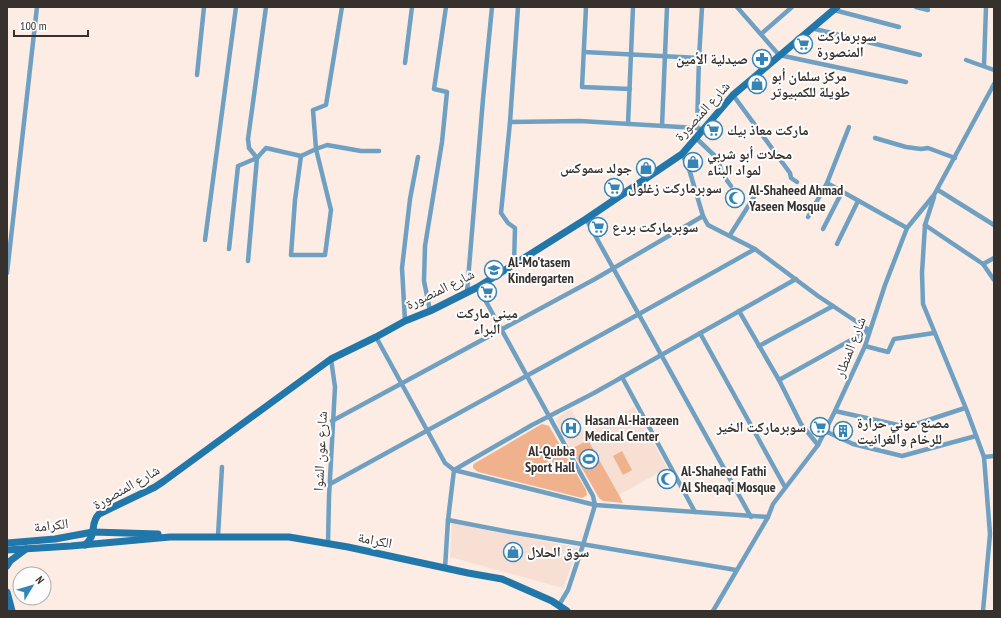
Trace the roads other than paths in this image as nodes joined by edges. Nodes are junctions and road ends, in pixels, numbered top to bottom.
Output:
1 (37, 7) edge
2 (204, 7) edge
3 (236, 7) edge
4 (266, 7) edge
5 (342, 7) edge
6 (412, 7) edge
7 (446, 7) edge
8 (492, 7) edge
9 (518, 7) edge
10 (586, 7) edge
11 (633, 7) edge
12 (667, 7) edge
13 (702, 7) edge
14 (737, 7) edge
15 (792, 7) edge
16 (916, 7) edge
17 (986, 7) edge
18 (836, 8) edge
19 (928, 10) dead end
20 (899, 26) dead end
21 (811, 28) junction
22 (761, 34) junction
23 (584, 52) junction
24 (632, 54) junction
25 (779, 55) junction
26 (920, 55) dead end
27 (665, 56) junction
28 (699, 58) junction
29 (966, 60) dead end
30 (405, 63) dead end
31 (984, 65) junction
32 (994, 70) edge
33 (197, 75) dead end
34 (906, 82) dead end
35 (994, 84) edge
36 (630, 89) junction
37 (733, 95) junction
38 (510, 122) junction
39 (628, 124) junction
40 (662, 126) junction
41 (849, 127) dead end
42 (700, 129) junction
43 (696, 138) junction
44 (875, 138) dead end
45 (316, 149) junction
46 (379, 151) dead end
47 (682, 154) junction
48 (301, 156) junction
49 (418, 157) dead end
50 (257, 158) junction
51 (955, 158) junction
52 (797, 182) dead end
53 (827, 183) junction
54 (730, 186) dead end
55 (938, 190) junction
56 (842, 192) junction
57 (934, 196) junction
58 (754, 197) dead end
59 (858, 201) junction
60 (703, 216) junction
61 (808, 217) dead end
62 (586, 219) junction
63 (925, 225) junction
64 (994, 225) edge
65 (907, 228) junction
66 (823, 229) dead end
67 (730, 236) junction
68 (205, 240) dead end
69 (837, 244) dead end
70 (229, 249) dead end
71 (755, 249) junction
72 (994, 258) edge
73 (248, 261) dead end
74 (983, 264) junction
75 (514, 265) junction
76 (613, 268) junction
77 (7, 273) edge
78 (796, 279) junction
79 (994, 280) edge
80 (478, 287) junction
81 (467, 292) junction
82 (833, 306) junction
83 (430, 311) junction
84 (739, 311) junction
85 (639, 314) junction
86 (405, 321) junction
87 (502, 328) junction
88 (870, 330) junction
89 (700, 333) junction
90 (934, 333) junction
91 (376, 337) junction
92 (759, 346) junction
93 (865, 346) junction
94 (661, 355) junction
95 (330, 359) junction
96 (527, 376) junction
97 (622, 377) junction
98 (779, 380) junction
99 (402, 383) junction
100 (965, 408) junction
101 (835, 411) junction
102 (549, 416) junction
103 (332, 421) junction
104 (428, 430) junction
105 (825, 431) junction
106 (976, 436) junction
107 (818, 445) junction
108 (994, 456) edge
109 (984, 457) junction
110 (222, 467) dead end
111 (454, 470) junction
112 (330, 484) junction
113 (785, 487) junction
114 (595, 505) junction
115 (695, 512) junction
116 (751, 516) junction
117 (768, 518) junction
118 (448, 520) junction
119 (93, 532) junction
120 (170, 536) junction
121 (218, 536) junction
122 (7, 543) edge
123 (328, 544) junction
124 (85, 545) junction
125 (583, 545) junction
126 (26, 549) junction
127 (7, 550) edge
128 (7, 566) edge
129 (445, 568) junction
130 (736, 570) junction
131 (7, 592) edge
132 (559, 605) junction
133 (12, 611) edge
134 (567, 611) edge
135 (713, 611) edge
136 (983, 611) edge

1 - 77 street
2 - 33 street
3 - 68 street
4 - 50 street
5 - 45 street
6 - 30 street
7 - 83 street
8 - 81 street
9 - 38 street
10 - 23 street
11 - 24 street
12 - 27 street
13 - 28 street
14 - 22 street
15 - 22 street
16 - 19 street
17 - 31 street
18 - 20 street
18 - 21 main road, شارع المنصورة
21 - 25 main road, شارع المنصورة
21 - 26 street
22 - 25 street
23 - 24 street
23 - 36 street
24 - 27 street
24 - 36 street
25 - 34 street
25 - 37 main road, شارع المنصورة
27 - 28 street
27 - 40 street
28 - 42 street
29 - 31 street
31 - 32 street
35 - 51 street, شارع المنطار
36 - 39 street
37 - 42 main road, شارع المنصورة
37 - 52 street
38 - 39 street
38 - 75 street
39 - 40 street
40 - 42 street
41 - 53 street
42 - 43 main road, شارع المنصورة
43 - 47 main road, شارع المنصورة
43 - 54 street
44 - 51 street
45 - 46 street
45 - 48 street
45 - 48 street
47 - 60 street
47 - 62 main road, شارع المنصورة
48 - 50 street
49 - 86 street
50 - 70 street
50 - 73 street
51 - 55 street, شارع المنطار
53 - 56 street
53 - 61 street
55 - 57 street, شارع المنطار
55 - 64 street
56 - 59 street
56 - 66 street
57 - 63 street
57 - 65 street, شارع المنطار
58 - 67 street
59 - 65 street
59 - 69 street
60 - 67 street
60 - 76 street
62 - 75 main road, شارع المنصورة
62 - 76 street
63 - 74 street
63 - 90 street
65 - 88 street, شارع المنطار
67 - 71 street
71 - 78 street
71 - 85 street
72 - 74 street
74 - 79 street
75 - 80 main road, شارع المنصورة
76 - 85 street
76 - 87 street
78 - 82 street
78 - 84 street
80 - 81 main road, شارع المنصورة
80 - 87 street
81 - 83 main road, شارع المنصورة
82 - 88 street
82 - 92 street
83 - 86 main road, شارع المنصورة
84 - 89 street
84 - 92 street
85 - 94 street
85 - 96 street
86 - 91 main road, شارع المنصورة
87 - 96 street
87 - 99 street
88 - 93 street, شارع المنطار
88 - 98 street
89 - 94 street
89 - 113 street
90 - 93 street
90 - 100 street
91 - 95 main road, شارع المنصورة
91 - 99 street
92 - 98 street
93 - 101 street, شارع المنطار
94 - 97 street
94 - 116 street
95 - 103 street, شارع عون الشوا
95 - 119 main road, شارع المنصورة
96 - 102 street
96 - 104 street
97 - 102 street
97 - 115 street
98 - 107 street
99 - 103 street
99 - 104 street
100 - 101 street
100 - 106 street
101 - 105 street, شارع المنطار
102 - 111 street
102 - 114 street
103 - 112 street, شارع عون الشوا
104 - 111 street
104 - 112 street
105 - 106 street
105 - 107 street, شارع المنطار
106 - 109 street
107 - 113 street, شارع المنطار
108 - 109 street
109 - 136 street
110 - 121 street
111 - 114 street
111 - 118 street
112 - 123 street, شارع عون الشوا
113 - 117 street, شارع المنطار
114 - 115 street
114 - 125 street
115 - 116 street
116 - 117 street
117 - 130 street, شارع المنطار
118 - 125 street
118 - 129 street
119 - 120 main road, الكرامة
119 - 122 main road, الكرامة
119 - 124 main road, شارع المنصورة
120 - 121 main road, الكرامة
120 - 124 main road, الكرامة
121 - 123 main road, الكرامة
123 - 129 main road, الكرامة
124 - 126 main road, الكرامة
125 - 130 street
125 - 132 street
126 - 127 main road, الكرامة
126 - 128 main road
129 - 132 main road, الكرامة
130 - 135 street, شارع المنطار
131 - 133 main road
132 - 134 main road, الكرامة

